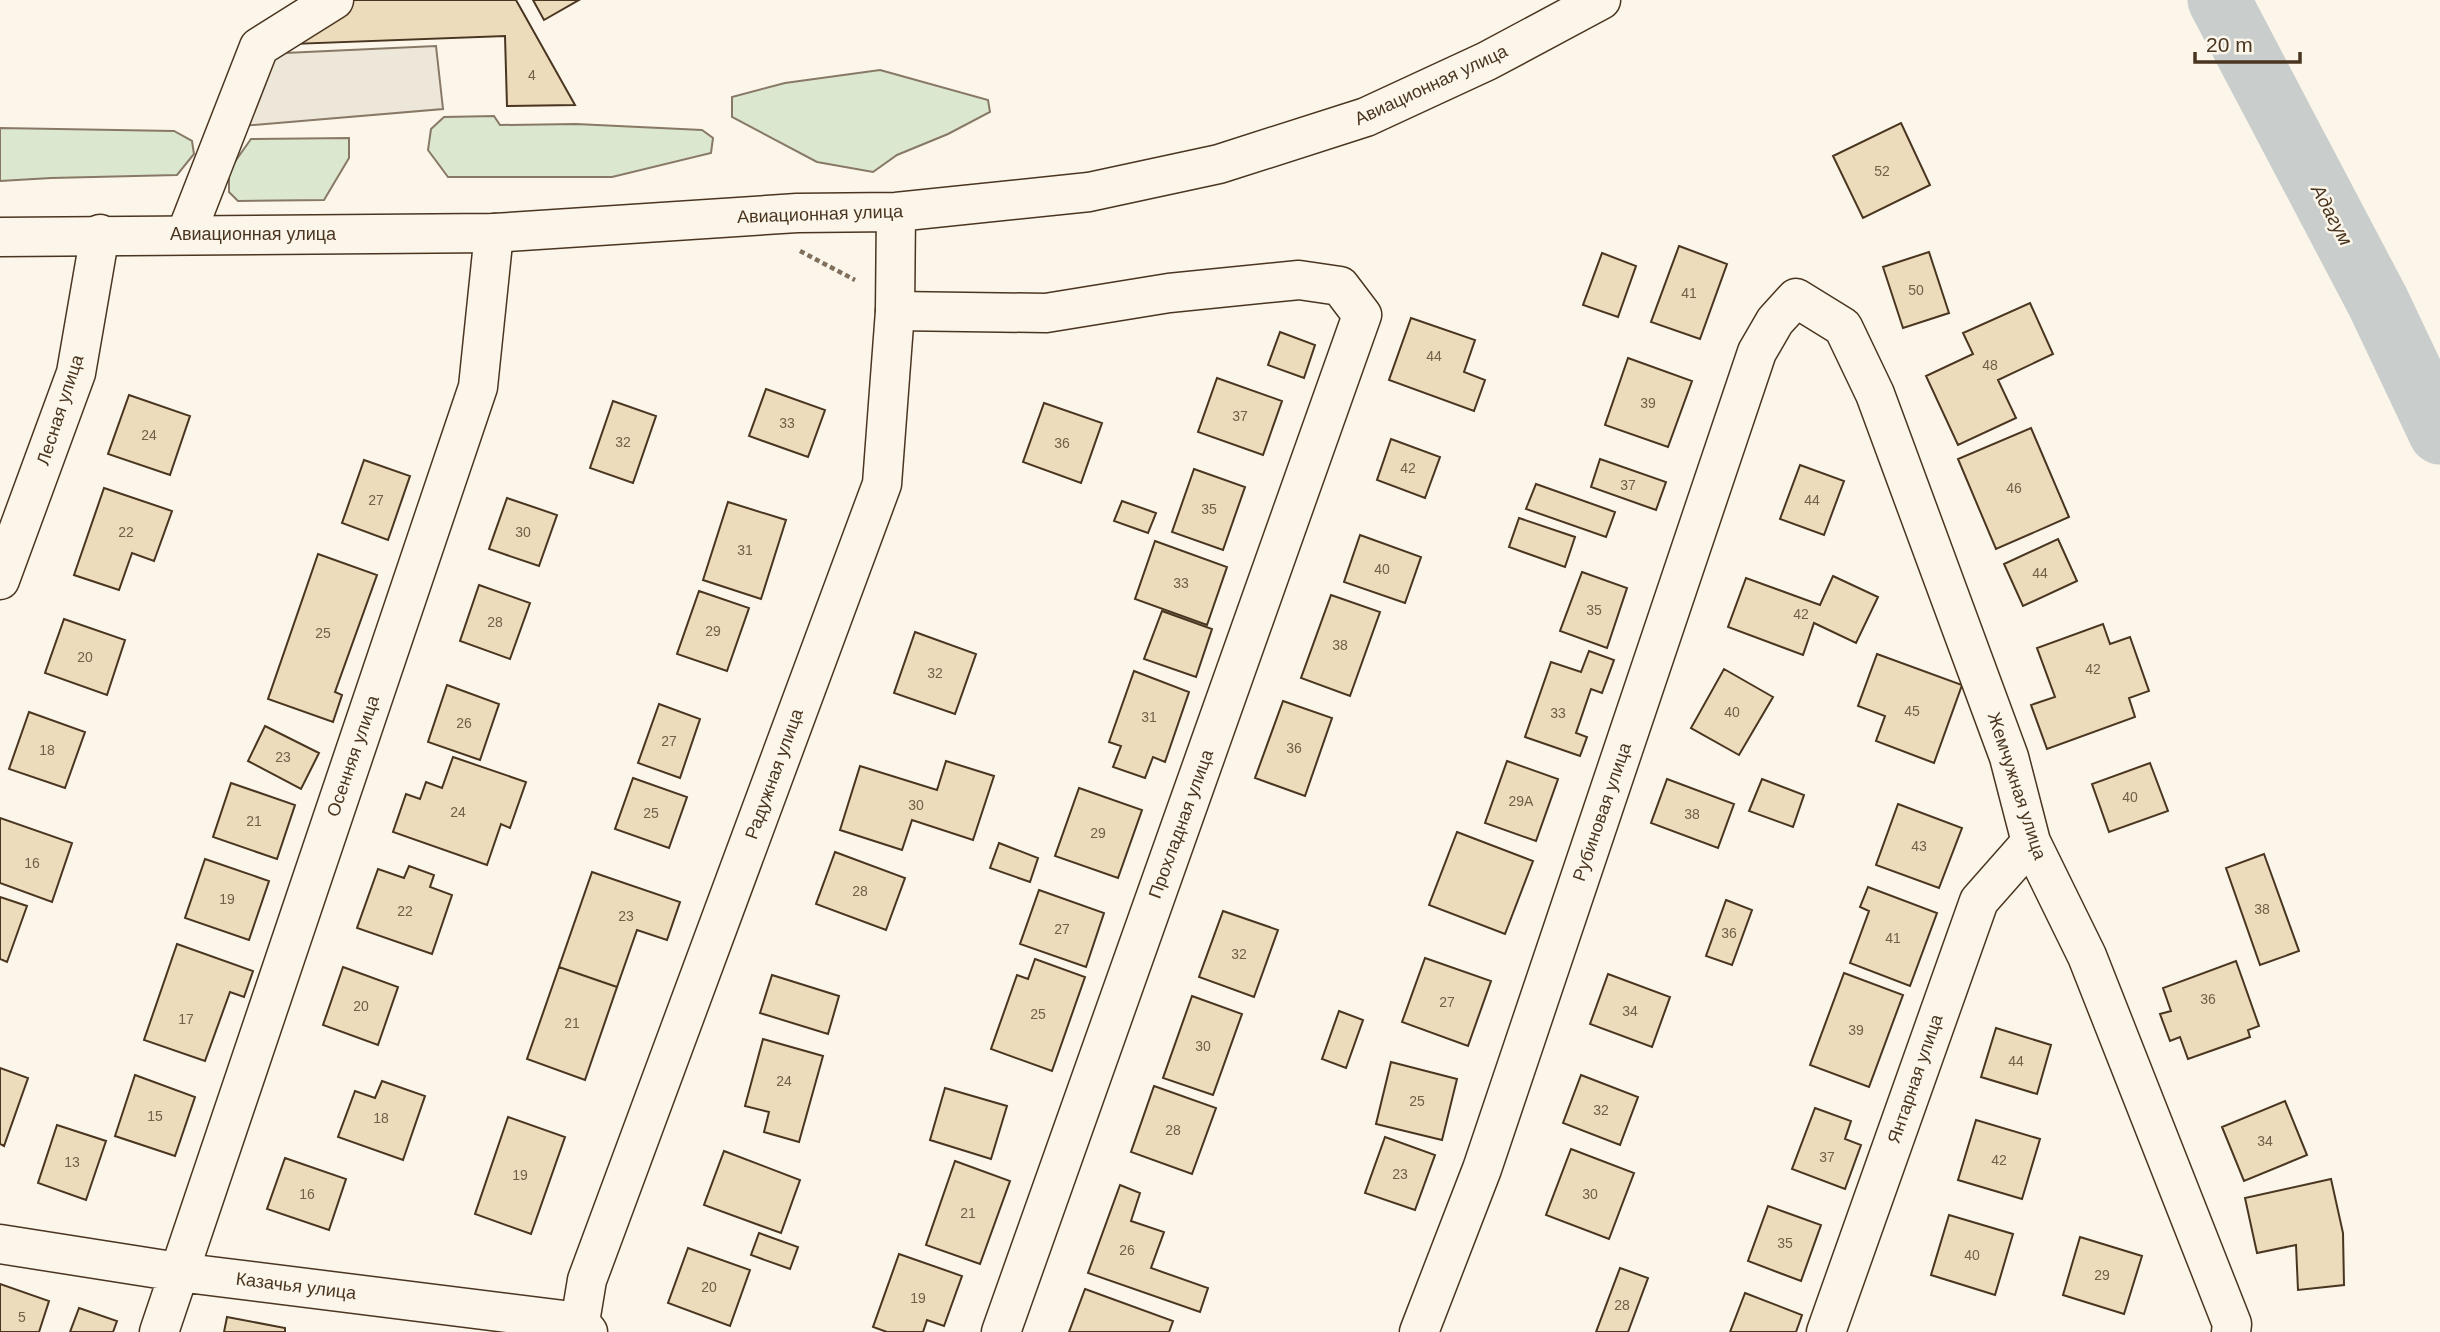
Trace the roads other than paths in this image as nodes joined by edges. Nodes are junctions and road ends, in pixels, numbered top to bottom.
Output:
1 (334, 0) edge
2 (1601, 0) edge
3 (896, 212) junction
4 (494, 233) junction
5 (100, 234) junction
6 (186, 234) junction
7 (0, 237) edge
8 (1796, 298) joint
9 (895, 311) junction
10 (0, 580) edge
11 (2031, 842) junction
12 (0, 1244) edge
13 (178, 1272) junction
14 (581, 1328) edge
15 (159, 1332) edge
16 (1001, 1332) edge
17 (1419, 1332) edge
18 (1826, 1332) edge
19 (2231, 1332) edge

1 - 6 street
2 - 3 street, Авиационная улица
3 - 4 street, Авиационная улица
3 - 9 street, Радужная улица
4 - 6 street, Авиационная улица
4 - 13 street, Осенняя улица
5 - 6 street, Авиационная улица
5 - 7 street, Авиационная улица
5 - 10 street, Лесная улица
8 - 11 street, Жемчужная улица
8 - 17 street, Рубиновая улица
9 - 14 street, Радужная улица
9 - 16 street, Прохладная улица
11 - 18 street, Янтарная улица
11 - 19 street, Жемчужная улица
12 - 13 street, Казачья улица
13 - 14 street, Казачья улица
13 - 15 street, Осенняя улица

